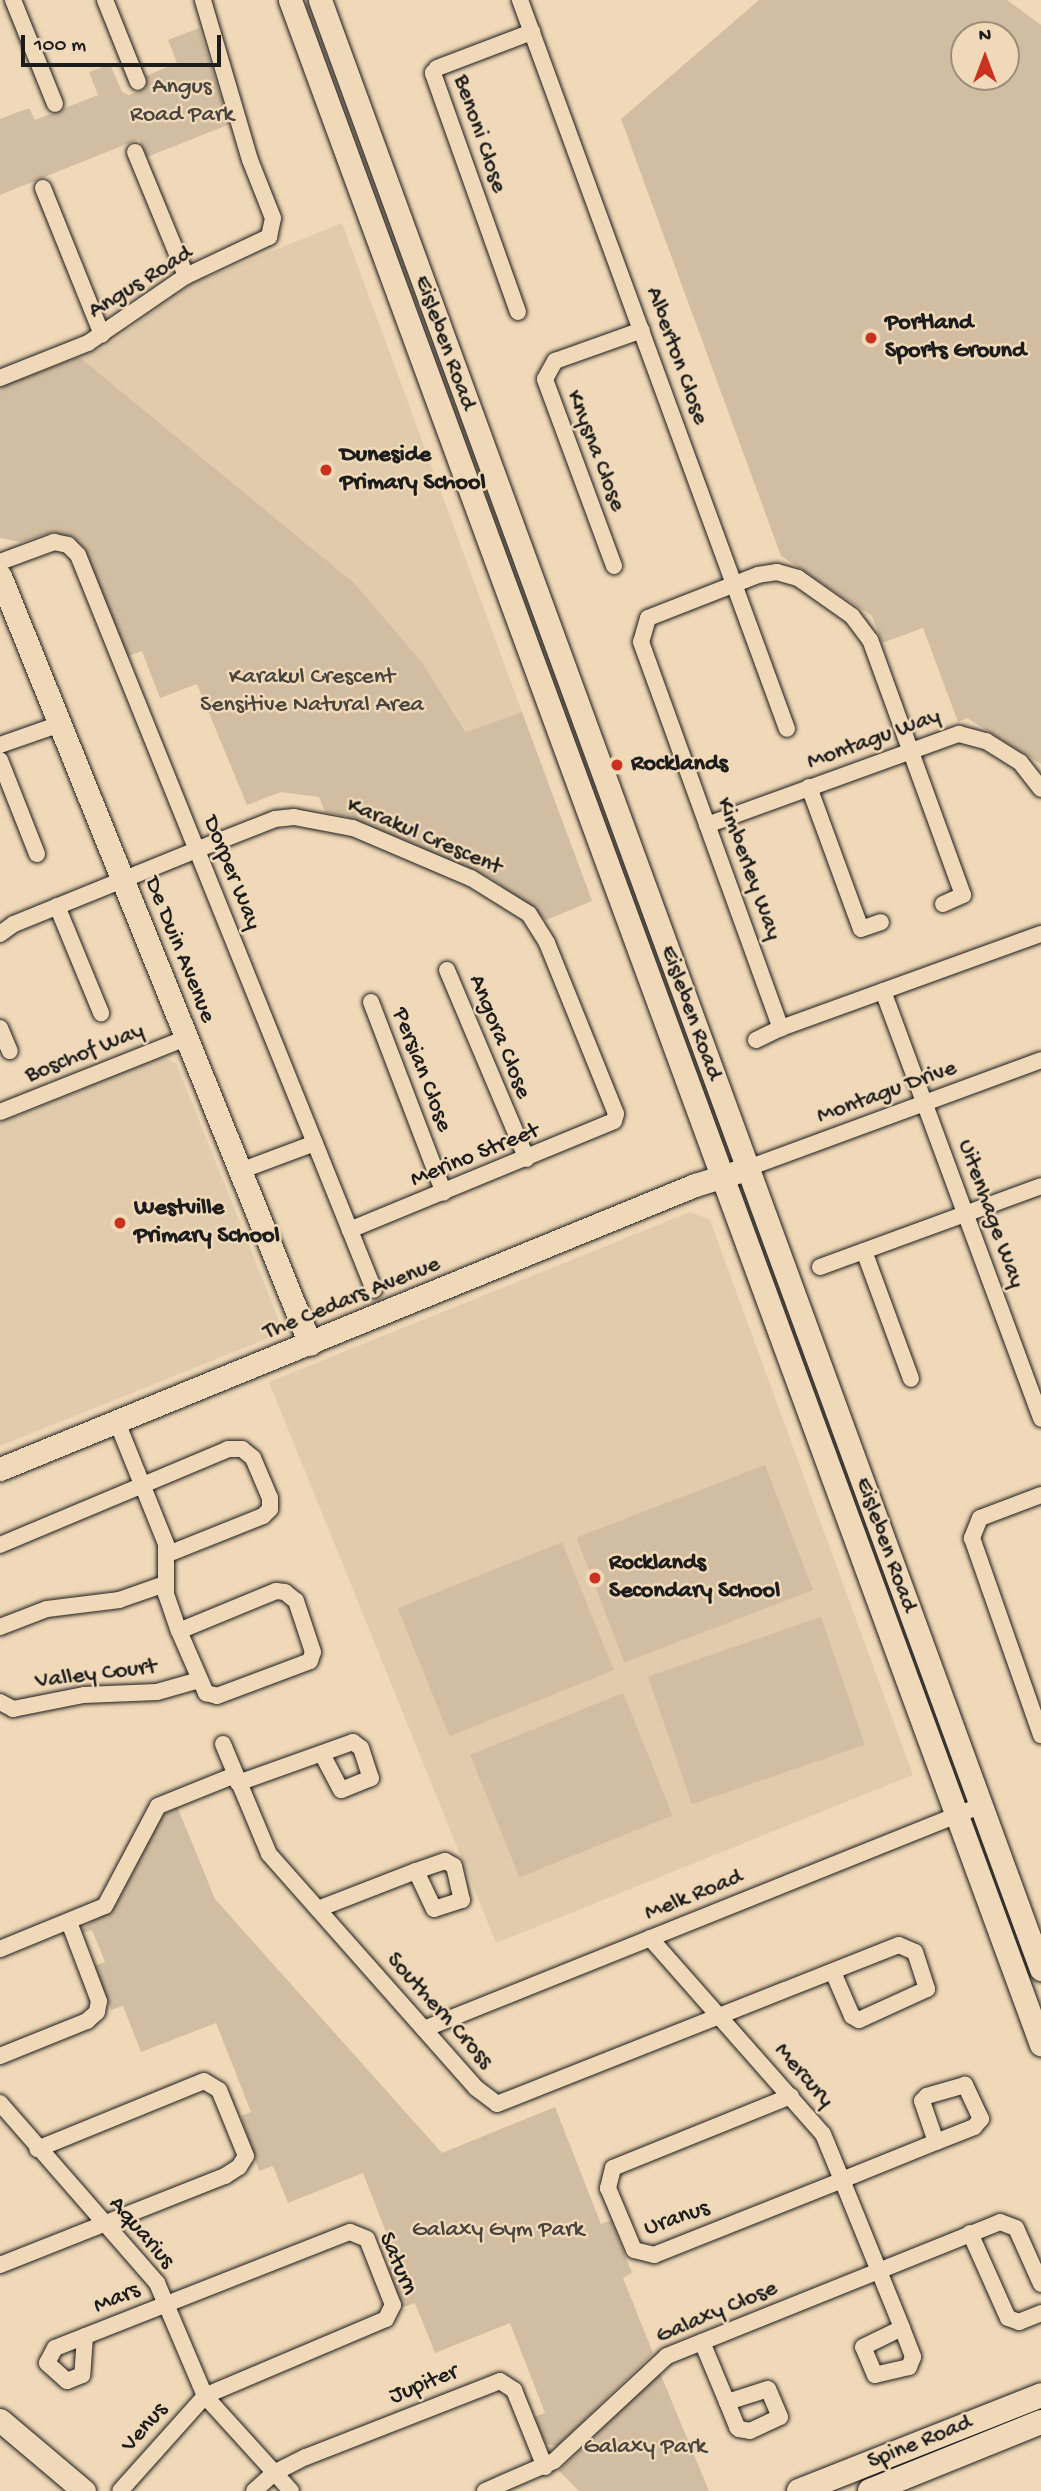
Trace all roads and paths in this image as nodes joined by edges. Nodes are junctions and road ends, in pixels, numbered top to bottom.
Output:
1 (13, 0) edge
2 (105, 0) edge
3 (203, 0) edge
4 (290, 0) edge
5 (320, 0) edge
6 (520, 0) edge
7 (532, 32) junction
8 (138, 82) dead end
9 (55, 104) dead end
10 (135, 152) dead end
11 (43, 188) dead end
12 (186, 275) junction
13 (518, 312) dead end
14 (642, 330) junction
15 (102, 335) junction
16 (2, 372) edge
17 (0, 562) edge
18 (614, 566) dead end
19 (0, 576) edge
20 (735, 583) junction
21 (60, 724) junction
22 (787, 729) dead end
23 (0, 745) edge
24 (910, 750) junction
25 (0, 760) edge
26 (809, 787) junction
27 (1041, 789) edge
28 (707, 825) junction
29 (196, 850) junction
30 (37, 854) dead end
31 (122, 880) junction
32 (943, 904) dead end
33 (57, 906) junction
34 (881, 922) dead end
35 (0, 934) edge
36 (1041, 934) edge
37 (447, 970) dead end
38 (883, 991) junction
39 (371, 1002) dead end
40 (101, 1013) dead end
41 (0, 1028) edge
42 (781, 1028) junction
43 (186, 1038) junction
44 (755, 1040) dead end
45 (10, 1051) dead end
46 (1041, 1060) edge
47 (925, 1103) junction
48 (0, 1112) edge
49 (614, 1121) joint
50 (315, 1143) junction
51 (527, 1159) junction
52 (748, 1168) junction
53 (240, 1171) junction
54 (723, 1178) junction
55 (1041, 1186) edge
56 (444, 1193) junction
57 (965, 1214) junction
58 (350, 1230) junction
59 (864, 1251) junction
60 (820, 1267) dead end
61 (374, 1290) dead end
62 (310, 1344) junction
63 (911, 1379) dead end
64 (1038, 1402) edge
65 (1041, 1419) edge
66 (117, 1422) junction
67 (0, 1469) edge
68 (142, 1484) junction
69 (1041, 1496) edge
70 (0, 1545) edge
71 (168, 1554) junction
72 (165, 1584) junction
73 (0, 1627) edge
74 (179, 1631) junction
75 (199, 1680) junction
76 (0, 1702) edge
77 (1036, 1709) edge
78 (1041, 1735) edge
79 (223, 1744) dead end
80 (322, 1755) dead end
81 (237, 1779) junction
82 (982, 1805) junction
83 (956, 1815) junction
84 (416, 1871) dead end
85 (318, 1909) junction
86 (69, 1922) junction
87 (650, 1938) junction
88 (0, 1949) edge
89 (1041, 1969) edge
90 (833, 1972) junction
91 (721, 2017) junction
92 (424, 2029) junction
93 (1041, 2044) edge
94 (0, 2056) edge
95 (791, 2096) junction
96 (0, 2103) edge
97 (936, 2142) dead end
98 (37, 2149) junction
99 (842, 2180) junction
100 (103, 2223) junction
101 (971, 2233) junction
102 (1, 2263) edge
103 (879, 2271) junction
104 (1041, 2284) edge
105 (166, 2303) junction
106 (1041, 2313) edge
107 (902, 2328) dead end
108 (85, 2336) dead end
109 (702, 2342) junction
110 (1041, 2395) edge
111 (205, 2396) junction
112 (727, 2402) dead end
113 (0, 2420) edge
114 (1041, 2422) edge
115 (545, 2467) junction
116 (274, 2473) junction
117 (84, 2491) edge
118 (120, 2491) edge
119 (254, 2491) edge
120 (291, 2491) edge
121 (485, 2491) edge
122 (799, 2491) edge
123 (870, 2491) edge

1 - 9 street
2 - 8 street
3 - 12 street, Angus Road
4 - 54 main road, Eisleben Road
5 - 52 main road, Eisleben Road
6 - 7 street, Alberton Close
7 - 13 street, Benoni Close
7 - 14 street, Alberton Close
10 - 12 street
11 - 15 street
12 - 15 street, Angus Road
14 - 18 street, Knysna Close
14 - 20 street, Alberton Close
15 - 16 street, Angus Road
17 - 29 street, Dorper Way
19 - 21 main road, De Duin Avenue
20 - 22 street, Alberton Close
20 - 24 street
20 - 28 street, Kimberley Way
21 - 23 street
21 - 31 main road, De Duin Avenue
24 - 26 street, Montagu Way
24 - 27 street, Montagu Way
24 - 32 street
25 - 30 street
26 - 28 street, Montagu Way
26 - 34 street
28 - 42 street, Kimberley Way
29 - 31 street, Karakul Crescent
29 - 49 street, Karakul Crescent
29 - 50 street, Dorper Way
31 - 33 street, Karakul Crescent
31 - 43 main road, De Duin Avenue
33 - 35 street, Karakul Crescent
33 - 40 street
36 - 38 street
37 - 51 street, Angora Close
38 - 42 street
38 - 47 street, Uitenhage Way
39 - 56 street, Persian Close
41 - 45 street
42 - 44 street
43 - 48 street, Boschof Way
43 - 53 main road, De Duin Avenue
46 - 47 street, Montagu Drive
47 - 52 street, Montagu Drive
47 - 57 street, Uitenhage Way
49 - 51 street, Merino Street
50 - 53 street
50 - 58 street, Dorper Way
51 - 56 street, Merino Street
52 - 54 main road, The Cedars Avenue
52 - 82 main road, Eisleben Road
53 - 62 main road, De Duin Avenue
54 - 62 main road, The Cedars Avenue
54 - 83 main road, Eisleben Road
55 - 57 street
56 - 58 street, Merino Street
57 - 59 street
57 - 64 street, Uitenhage Way
58 - 61 street, Dorper Way
59 - 60 street
59 - 63 street
62 - 66 main road, The Cedars Avenue
64 - 65 street, Uitenhage Way
66 - 67 main road, The Cedars Avenue
66 - 68 street
68 - 70 street
68 - 71 street
68 - 71 street
69 - 77 street
71 - 72 street
72 - 73 street
72 - 74 street
74 - 75 street
74 - 75 street
75 - 76 street, Valley Court
77 - 78 street
79 - 81 street, Southern Cross
80 - 81 street
81 - 85 street, Southern Cross
81 - 86 street
82 - 83 street, Melk Road
82 - 89 main road, Eisleben Road
83 - 87 street, Melk Road
83 - 93 main road, Eisleben Road
84 - 85 street
85 - 92 street, Southern Cross
86 - 88 street
86 - 94 street
87 - 91 street, Mercury
87 - 92 street, Melk Road
90 - 90 street
90 - 91 street
91 - 92 street, Southern Cross
91 - 95 street, Mercury
95 - 99 street, Mercury
95 - 99 street, Uranus
96 - 98 street, Aquarius
97 - 99 street
98 - 100 street, Aquarius
98 - 100 street
99 - 103 street, Mercury
100 - 102 street
100 - 105 street, Aquarius
101 - 103 street, Galaxy Close
101 - 104 street, Galaxy Close
101 - 106 street
103 - 107 street, Mercury
103 - 109 street, Galaxy Close
105 - 108 street, Mars
105 - 111 street, Aquarius
105 - 111 street, Saturn
109 - 112 street
109 - 115 street, Galaxy Close
110 - 122 main road, Spine Road
111 - 116 street, Aquarius
111 - 118 street, Venus
113 - 117 main road
114 - 123 main road, Spine Road
115 - 116 street, Jupiter
115 - 121 street, Galaxy Close
116 - 119 street
116 - 120 street, Aquarius

